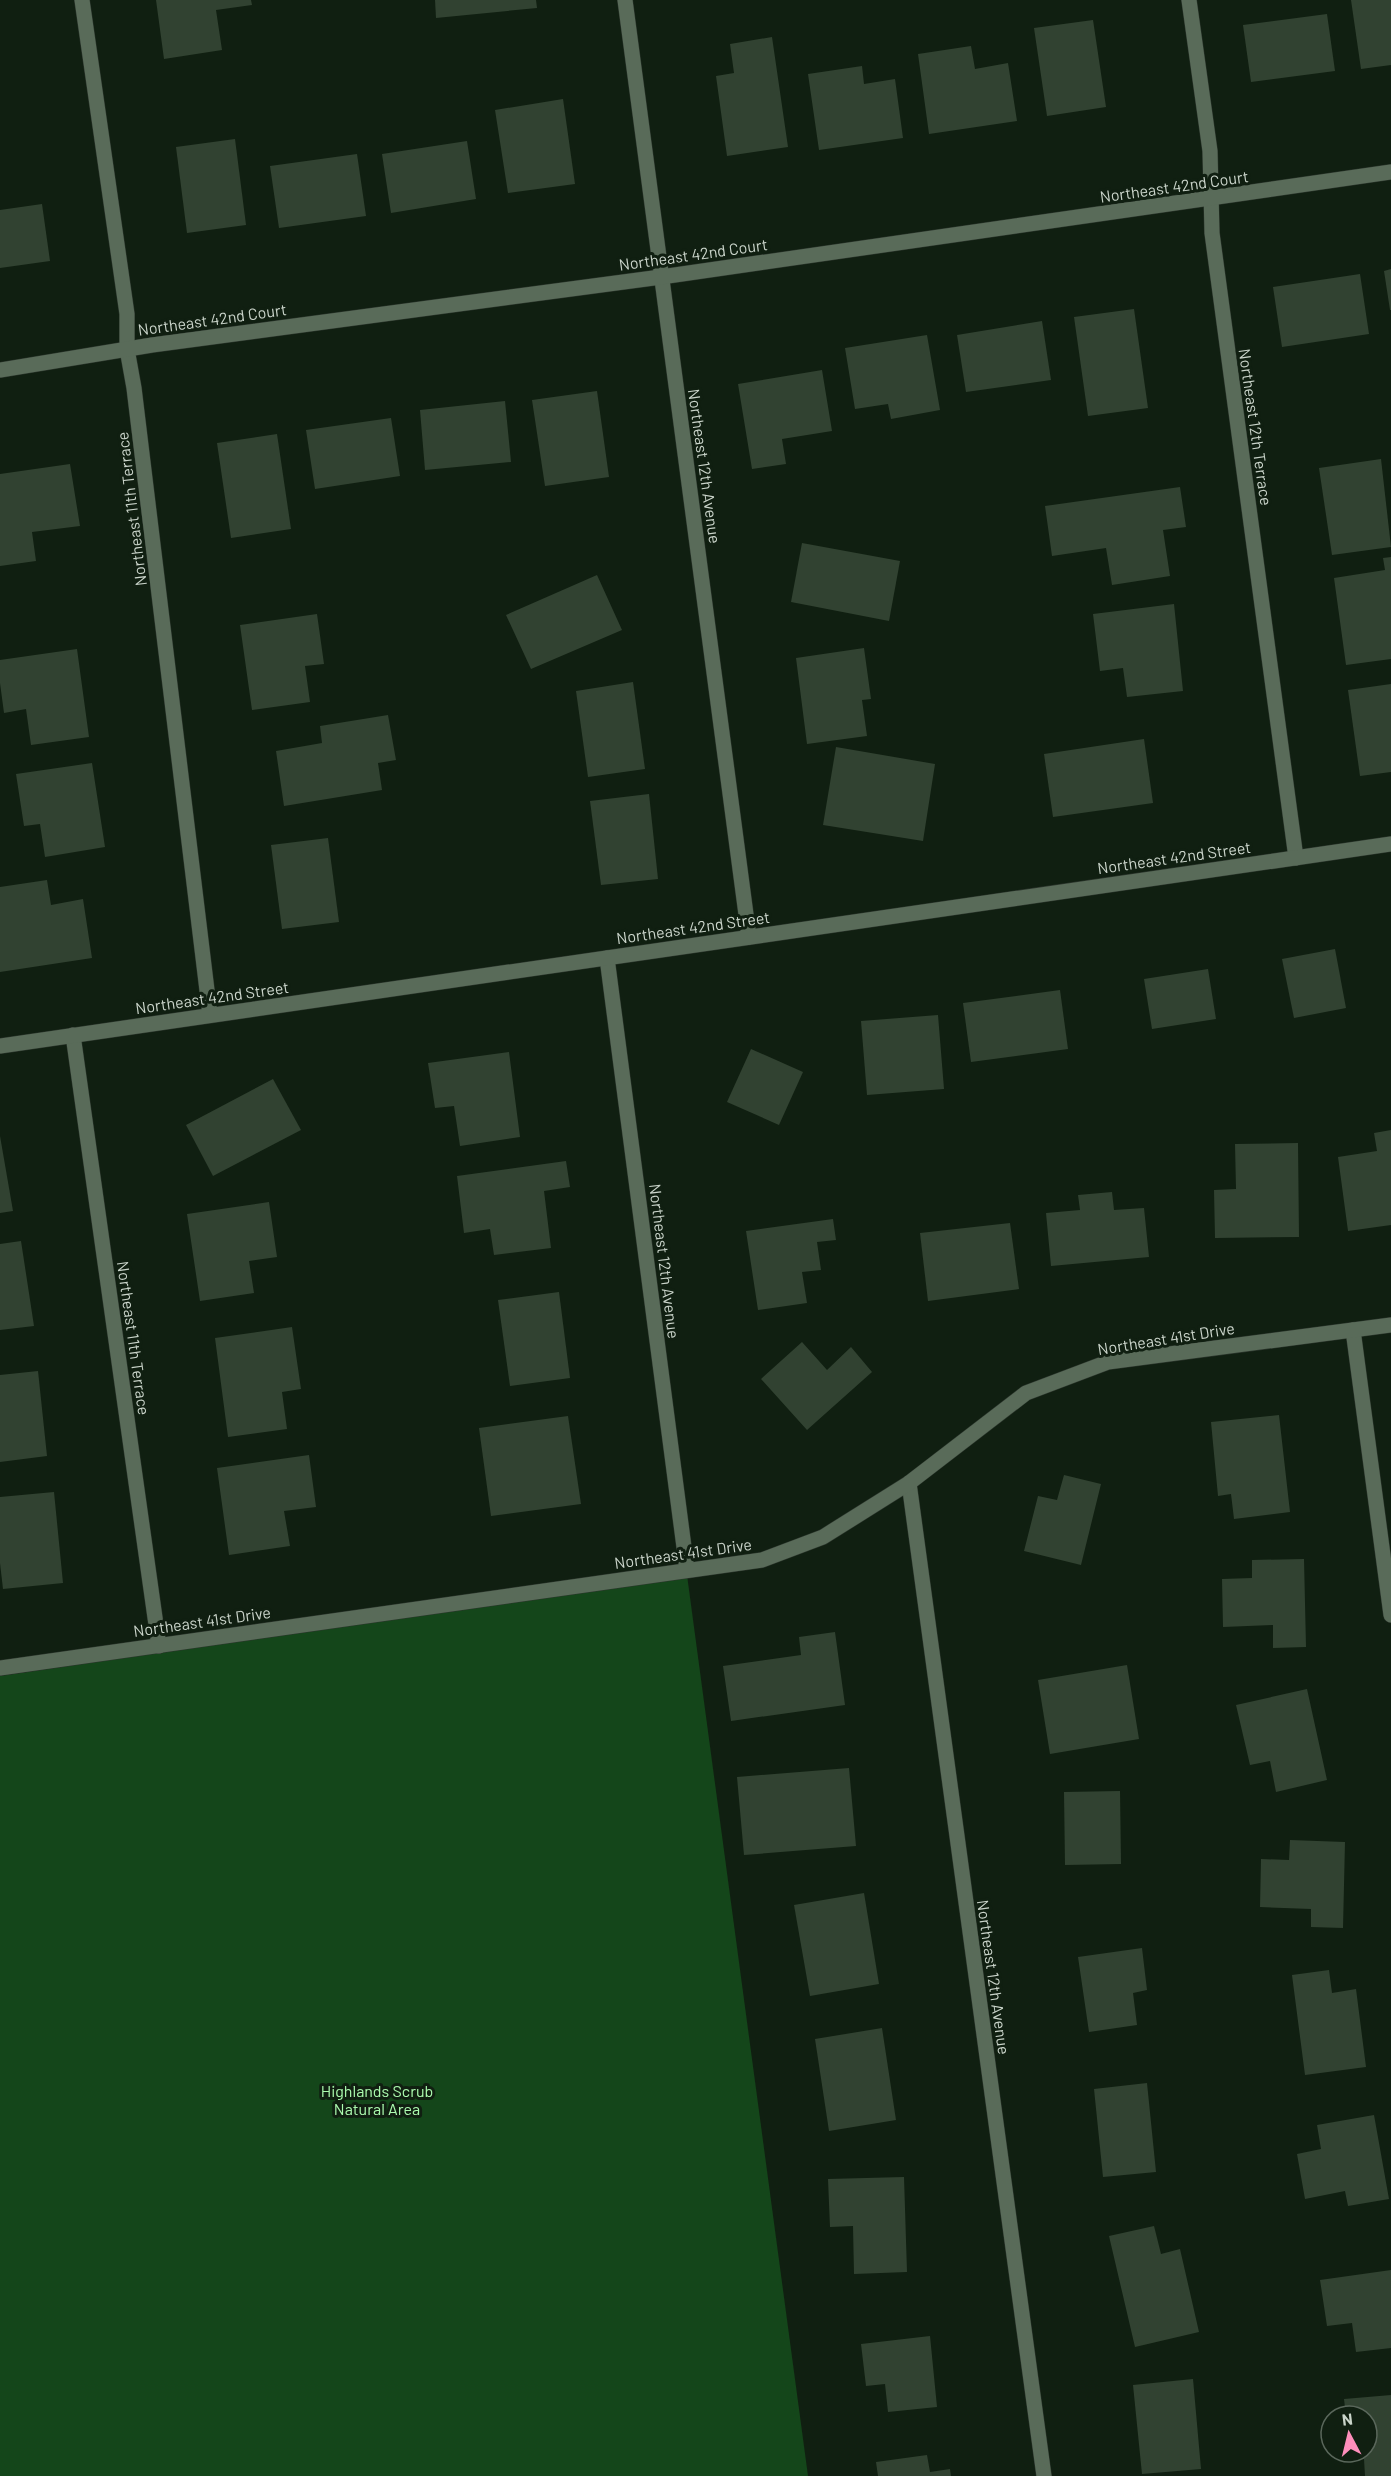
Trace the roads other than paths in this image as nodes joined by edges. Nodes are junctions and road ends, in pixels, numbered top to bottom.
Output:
1 (82, 0) edge
2 (625, 0) edge
3 (1189, 0) edge
4 (1391, 172) edge
5 (1210, 200) junction
6 (661, 277) junction
7 (127, 349) junction
8 (0, 370) edge
9 (1391, 844) edge
10 (1296, 858) junction
11 (749, 938) junction
12 (607, 958) junction
13 (210, 1015) junction
14 (73, 1035) junction
15 (0, 1046) edge
16 (1391, 1324) edge
17 (1353, 1330) junction
18 (909, 1484) junction
19 (687, 1570) junction
20 (1391, 1615) edge
21 (159, 1646) junction
22 (0, 1668) edge
23 (1044, 2476) edge

1 - 7 street, Northeast 11th Terrace
2 - 6 street, Northeast 12th Avenue
3 - 5 street, Northeast 12th Terrace
4 - 5 street, Northeast 42nd Court
5 - 6 street, Northeast 42nd Court
5 - 10 street, Northeast 12th Terrace
6 - 7 street, Northeast 42nd Court
6 - 11 street, Northeast 12th Avenue
7 - 8 street, Northeast 42nd Court
7 - 13 street, Northeast 11th Terrace
9 - 10 street, Northeast 42nd Street
10 - 11 street, Northeast 42nd Street
11 - 12 street, Northeast 42nd Street
12 - 13 street, Northeast 42nd Street
12 - 19 street, Northeast 12th Avenue
13 - 14 street, Northeast 42nd Street
14 - 15 street, Northeast 42nd Street
14 - 21 street, Northeast 11th Terrace
16 - 17 street, Northeast 41st Drive
17 - 18 street, Northeast 41st Drive
17 - 20 street
18 - 19 street, Northeast 41st Drive
18 - 23 street, Northeast 12th Avenue
19 - 21 street, Northeast 41st Drive
21 - 22 street, Northeast 41st Drive

